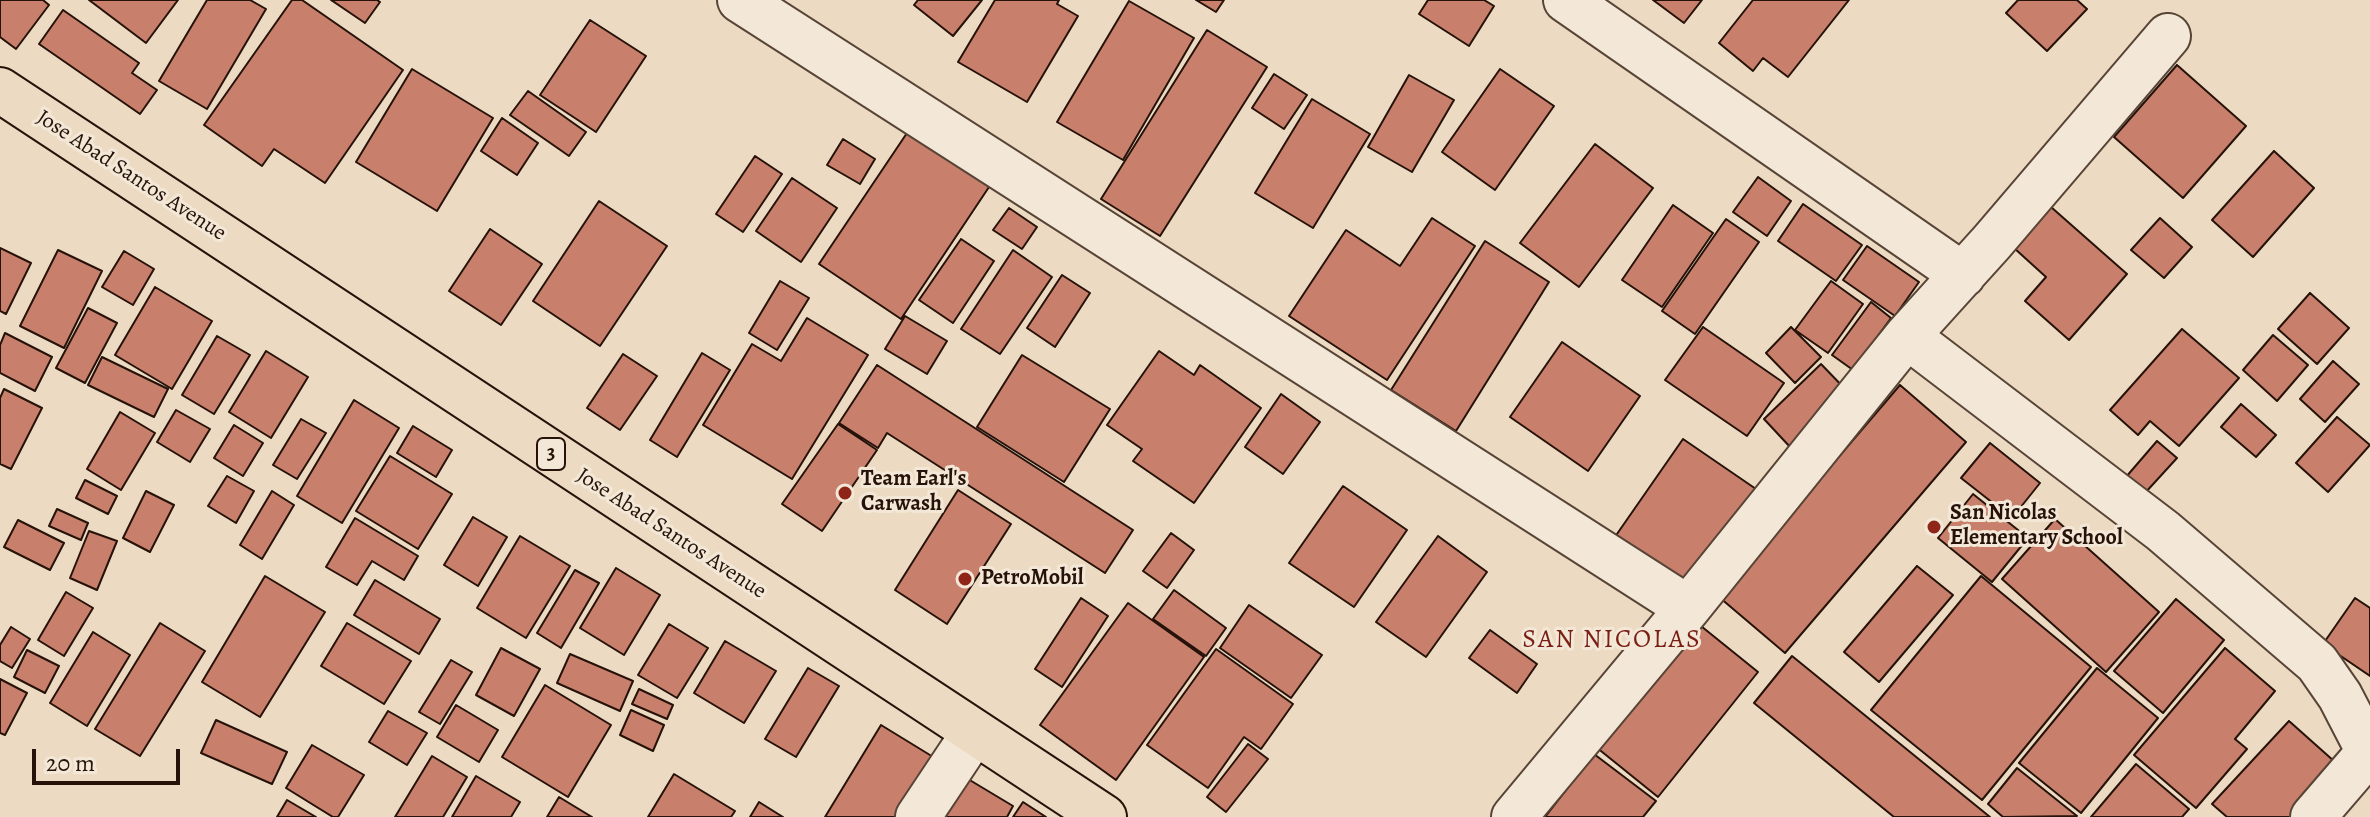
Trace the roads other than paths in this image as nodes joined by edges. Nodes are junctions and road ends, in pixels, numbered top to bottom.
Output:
1 (740, 0) edge
2 (1566, 0) edge
3 (2168, 36) dead end
4 (0, 90) edge
5 (1963, 275) junction
6 (1907, 336) junction
7 (1688, 608) junction
8 (974, 733) junction
9 (2369, 753) edge
10 (918, 817) edge
11 (1104, 817) edge
12 (1514, 817) edge
13 (2313, 817) edge

1 - 7 street
2 - 5 street
3 - 5 street
4 - 8 highway, Jose Abad Santos Avenue / 3
5 - 6 street
6 - 7 street
6 - 9 street
7 - 12 street
8 - 10 street
8 - 11 highway, Jose Abad Santos Avenue / 3
9 - 13 street

